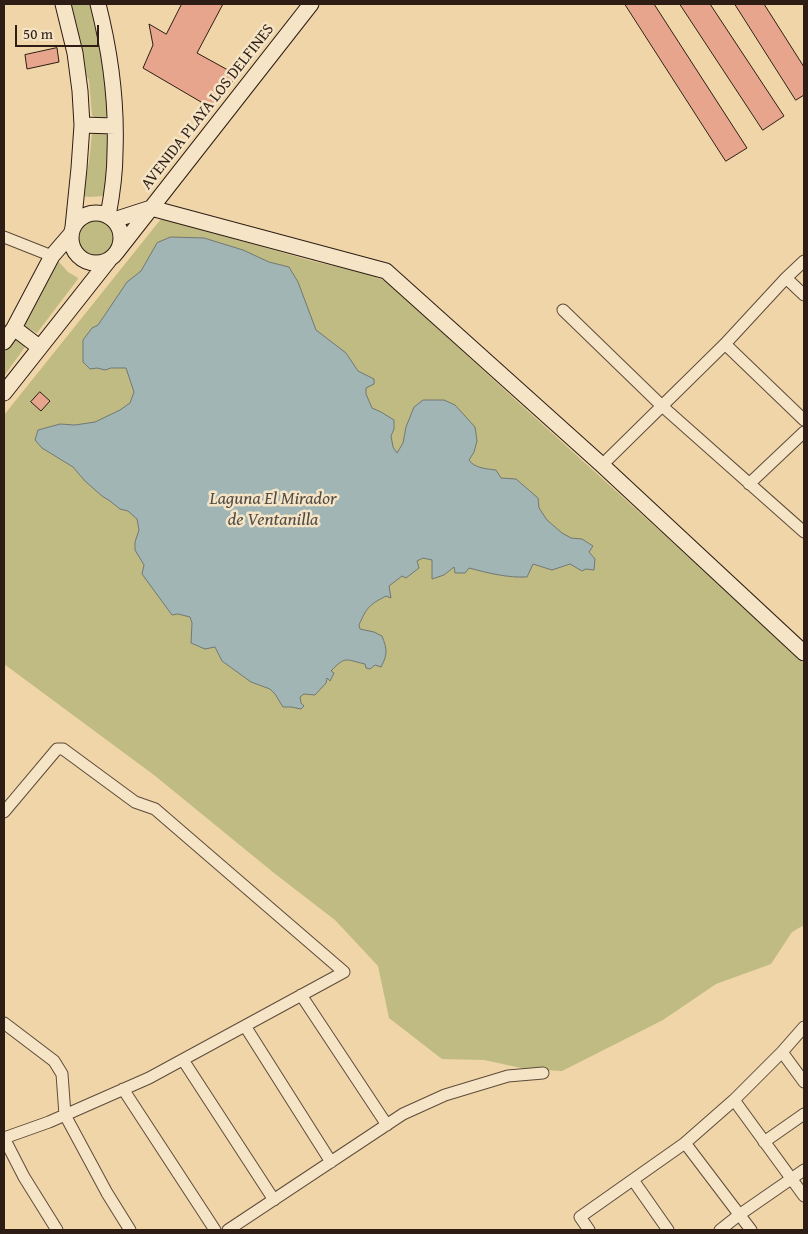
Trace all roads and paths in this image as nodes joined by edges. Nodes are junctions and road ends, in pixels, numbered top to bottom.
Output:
1 (63, 4) edge
2 (98, 4) edge
3 (311, 4) edge
4 (82, 125) junction
5 (115, 126) junction
6 (151, 208) junction
7 (111, 218) junction
8 (72, 231) junction
9 (4, 237) edge
10 (52, 256) junction
11 (113, 256) junction
12 (804, 261) edge
13 (786, 278) junction
14 (804, 295) edge
15 (563, 310) dead end
16 (14, 328) junction
17 (4, 342) edge
18 (725, 344) junction
19 (39, 347) junction
20 (4, 393) edge
21 (662, 406) junction
22 (804, 420) edge
23 (804, 432) edge
24 (602, 465) junction
25 (749, 484) junction
26 (804, 532) edge
27 (804, 653) edge
28 (4, 812) edge
29 (301, 995) junction
30 (4, 1023) edge
31 (245, 1026) junction
32 (804, 1027) edge
33 (782, 1052) junction
34 (183, 1060) junction
35 (543, 1073) dead end
36 (804, 1082) edge
37 (123, 1089) junction
38 (734, 1100) junction
39 (804, 1114) edge
40 (65, 1115) junction
41 (387, 1125) junction
42 (4, 1138) edge
43 (685, 1142) junction
44 (764, 1142) junction
45 (331, 1162) junction
46 (804, 1170) edge
47 (792, 1179) junction
48 (634, 1180) junction
49 (804, 1196) edge
50 (274, 1200) junction
51 (739, 1215) junction
52 (58, 1230) edge
53 (130, 1230) edge
54 (215, 1230) edge
55 (228, 1230) edge
56 (589, 1230) edge
57 (668, 1230) edge
58 (720, 1230) edge
59 (751, 1230) edge

1 - 4 street
2 - 5 street
3 - 6 street, AVENIDA PLAYA LOS DELFINES
4 - 5 street
4 - 8 street
5 - 7 street
6 - 7 street, AVENIDA PLAYA LOS DELFINES
6 - 11 street, AVENIDA PLAYA LOS DELFINES
6 - 24 street
7 - 8 street
7 - 11 street
8 - 10 street
8 - 11 street
9 - 10 street
10 - 16 street
11 - 19 street, AVENIDA PLAYA LOS DELFINES
12 - 13 street
13 - 14 street
13 - 18 street
15 - 21 street
16 - 17 street
16 - 19 street
18 - 21 street
18 - 22 street
19 - 20 street, AVENIDA PLAYA LOS DELFINES
21 - 24 street
21 - 25 street
23 - 25 street
24 - 27 street
25 - 26 street
28 - 29 street
29 - 31 street
29 - 41 street
30 - 40 street
31 - 34 street
31 - 45 street
32 - 33 street
33 - 36 street
33 - 38 street
34 - 37 street
34 - 50 street
35 - 41 street
37 - 40 street
37 - 54 street
38 - 43 street
38 - 44 street
39 - 44 street
40 - 42 street
40 - 53 street
41 - 45 street
42 - 52 street
43 - 48 street
43 - 51 street
44 - 47 street
45 - 50 street
46 - 47 street
47 - 49 street
47 - 51 street
48 - 56 street
48 - 57 street
50 - 55 street
51 - 58 street
51 - 59 street

